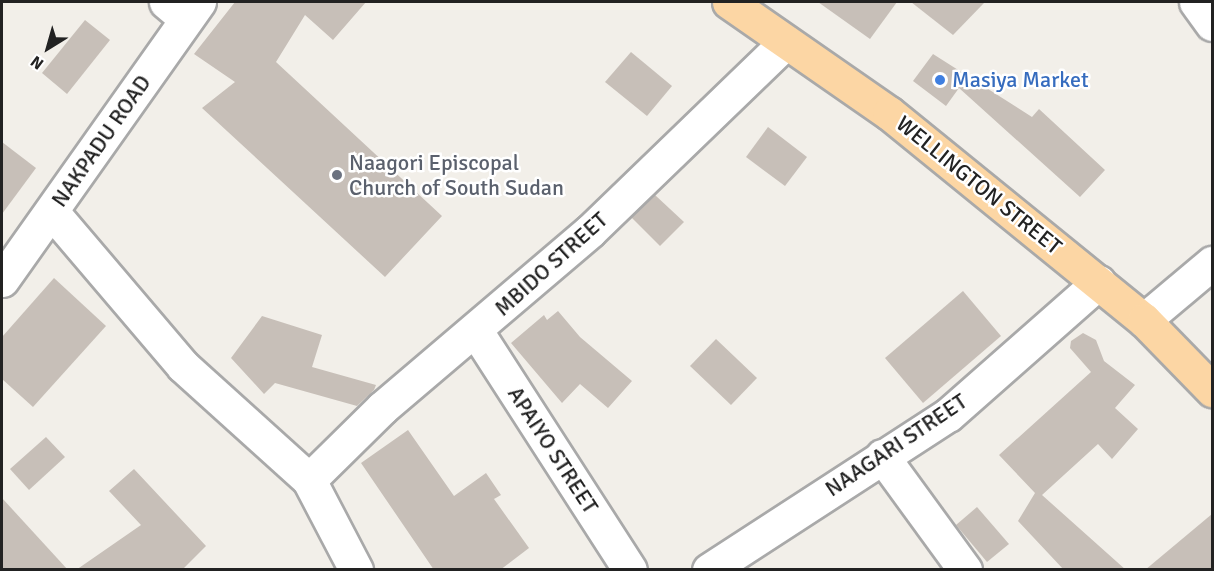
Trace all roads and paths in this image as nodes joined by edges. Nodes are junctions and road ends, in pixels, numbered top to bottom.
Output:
1 (729, 2) edge
2 (1196, 2) edge
3 (183, 7) edge
4 (1212, 24) edge
5 (786, 42) junction
6 (52, 212) junction
7 (1212, 263) edge
8 (2, 280) edge
9 (1099, 282) junction
10 (1144, 320) junction
11 (476, 331) junction
12 (1212, 390) edge
13 (882, 456) junction
14 (309, 480) junction
15 (356, 570) edge
16 (630, 570) edge
17 (709, 570) edge
18 (965, 570) edge

1 - 5 main road, WELLINGTON STREET
2 - 4 street
3 - 6 street, NAKPADU ROAD
5 - 9 main road, WELLINGTON STREET
5 - 11 street, MBIDO STREET
6 - 8 street, NAKPADU ROAD
6 - 14 street
7 - 10 street
9 - 10 main road, WELLINGTON STREET
9 - 13 street, NAAGARI STREET
10 - 12 main road, WELLINGTON STREET
11 - 14 street, MBIDO STREET
11 - 16 street, APAIYO STREET
13 - 17 street, NAAGARI STREET
13 - 18 street
14 - 15 street

